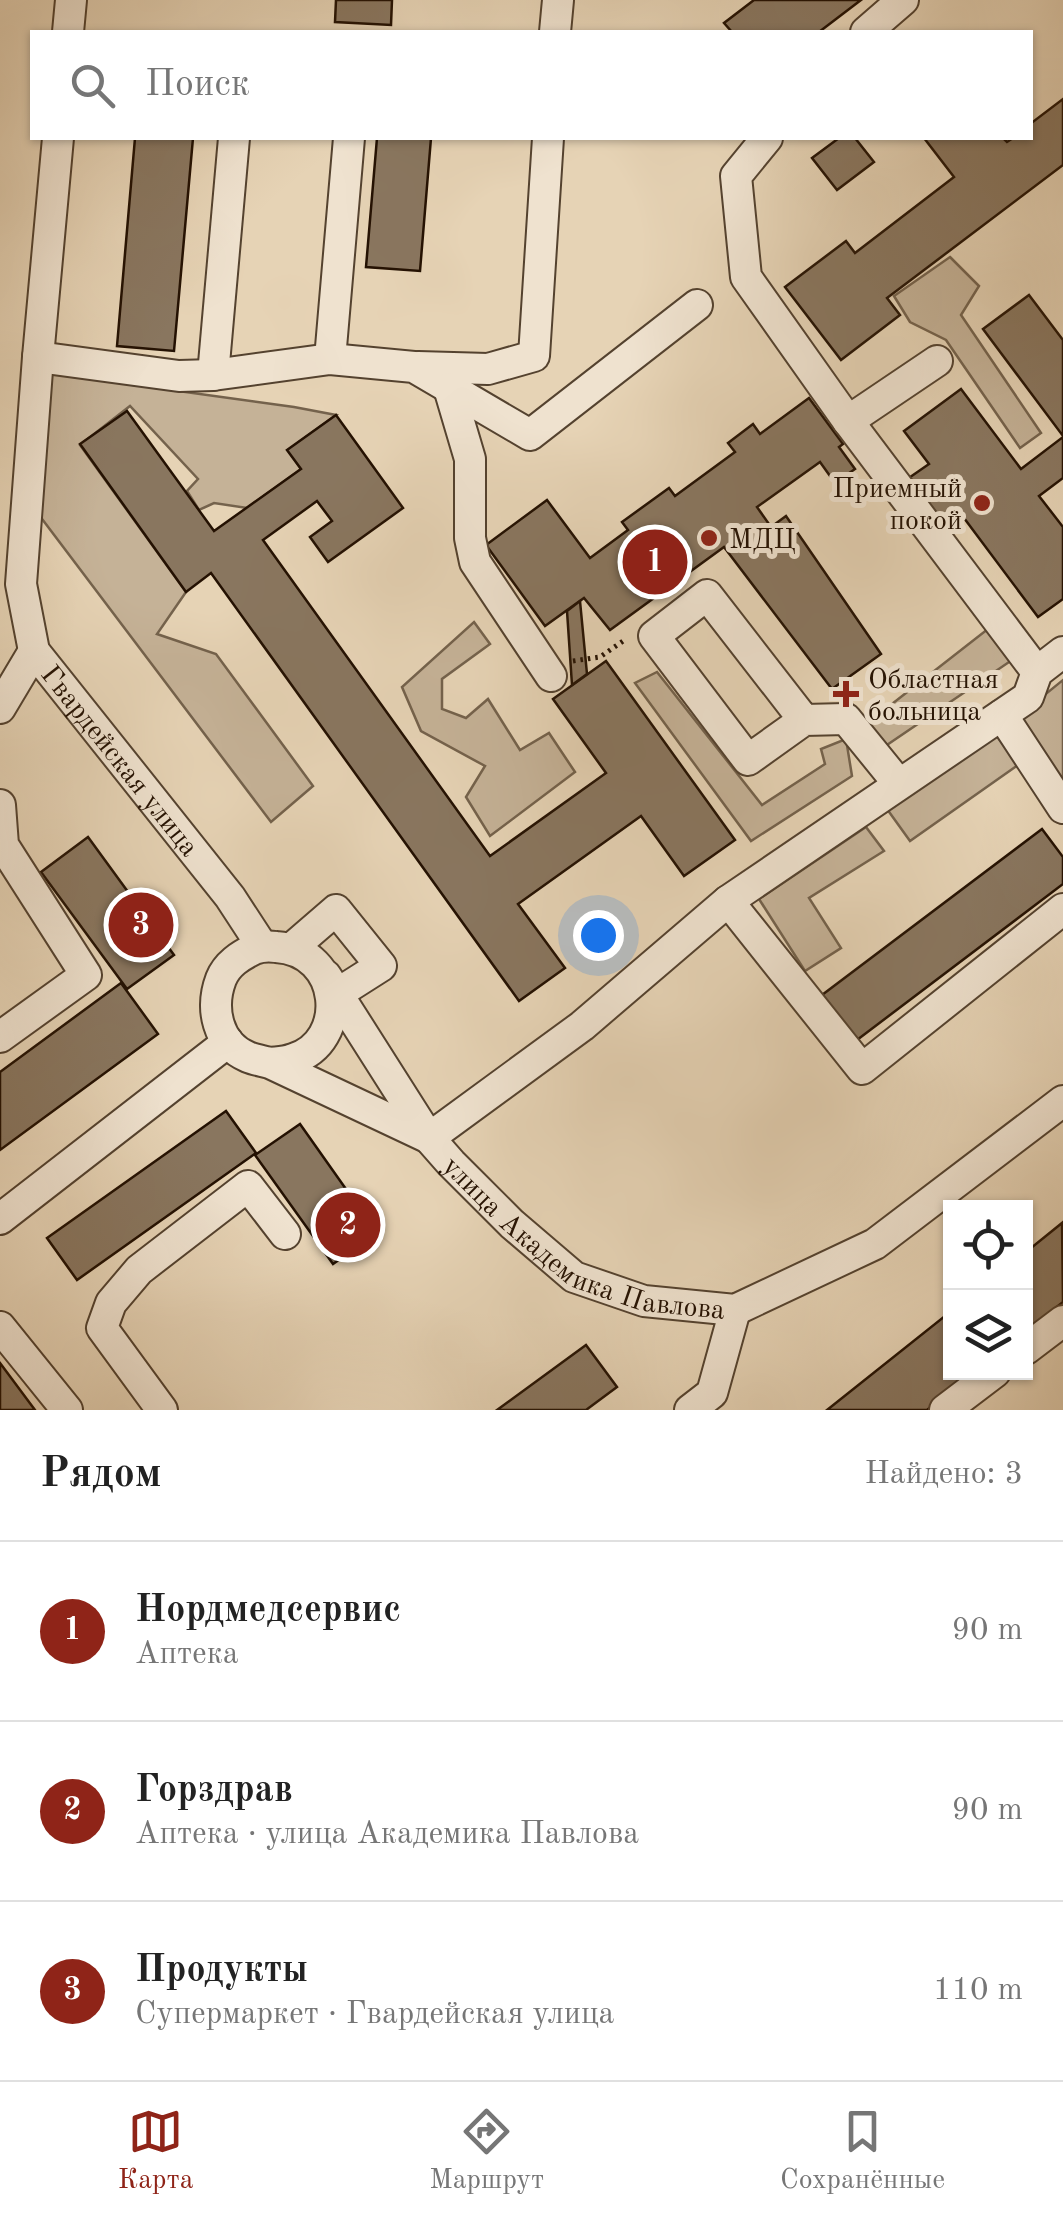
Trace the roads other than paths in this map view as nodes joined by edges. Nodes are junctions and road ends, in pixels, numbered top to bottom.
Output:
1 (71, 0) edge
2 (558, 0) edge
3 (903, 0) edge
4 (68, 30) edge
5 (555, 30) edge
6 (868, 30) edge
7 (58, 140) edge
8 (234, 140) edge
9 (349, 140) edge
10 (548, 140) edge
11 (765, 140) edge
12 (697, 305) dead end
13 (38, 357) junction
14 (330, 359) junction
15 (938, 361) dead end
16 (414, 367) junction
17 (213, 374) junction
18 (450, 388) junction
19 (848, 422) junction
20 (34, 651) junction
21 (1063, 652) edge
22 (548, 671) road end
23 (1037, 672) junction
24 (0, 708) edge
25 (1002, 715) junction
26 (804, 720) junction
27 (898, 783) junction
28 (0, 805) edge
29 (1063, 808) edge
30 (728, 901) junction
31 (1063, 909) edge
32 (277, 947) junction
33 (331, 985) junction
34 (0, 1037) edge
35 (228, 1042) junction
36 (270, 1063) junction
37 (1063, 1101) edge
38 (430, 1138) junction
39 (4, 1208) edge
40 (285, 1234) dead end
41 (736, 1310) junction
42 (1063, 1321) edge
43 (0, 1327) edge
44 (1033, 1344) edge
45 (983, 1380) edge
46 (67, 1410) edge
47 (162, 1410) edge
48 (690, 1410) edge
49 (944, 1410) edge

1 - 4 street
2 - 5 street
3 - 6 street
7 - 13 street, Гвардейская улица
8 - 17 street
9 - 14 street
10 - 16 street
11 - 19 street
12 - 18 street
13 - 17 street
13 - 20 street, Гвардейская улица
14 - 16 street
14 - 17 street
15 - 19 street
16 - 18 street
18 - 22 street
19 - 23 street
20 - 24 street
20 - 32 street, Гвардейская улица
21 - 23 street
23 - 25 street
25 - 27 street
25 - 29 street
26 - 26 street
26 - 27 street
27 - 30 street
28 - 34 street
30 - 31 street
30 - 38 street
32 - 33 street
32 - 33 street
32 - 35 street
33 - 36 street
33 - 38 street, улица Академика Павлова
35 - 36 street
35 - 39 street
36 - 38 street
37 - 41 street, улица Академика Павлова
38 - 41 street, улица Академика Павлова
40 - 47 street
41 - 48 street
42 - 44 street
43 - 46 street
45 - 49 street

